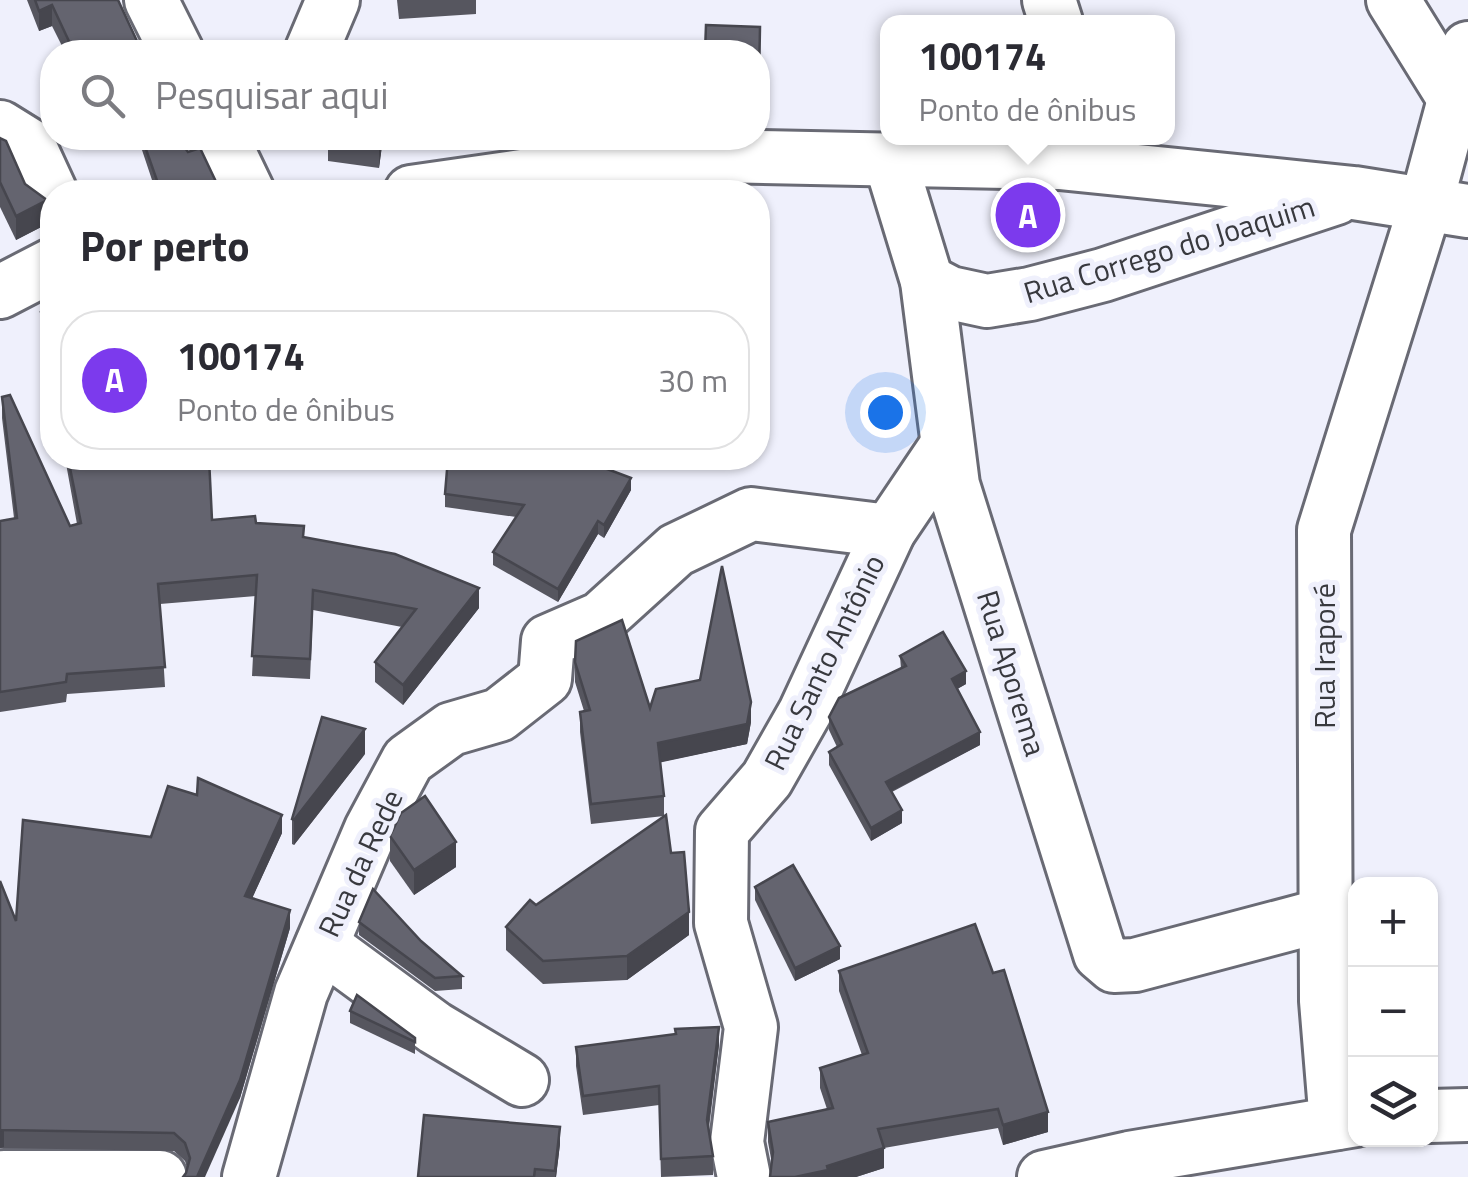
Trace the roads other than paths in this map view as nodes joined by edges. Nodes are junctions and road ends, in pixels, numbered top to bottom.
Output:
1 (151, 0) edge
2 (333, 0) edge
3 (1393, 0) edge
4 (171, 40) edge
5 (315, 40) edge
6 (1468, 48) edge
7 (1455, 100) junction
8 (0, 127) edge
9 (228, 150) edge
10 (267, 150) edge
11 (1102, 152) edge
12 (890, 160) junction
13 (45, 180) edge
14 (243, 180) edge
15 (254, 180) edge
16 (494, 180) edge
17 (1354, 192) junction
18 (1456, 206) edge
19 (40, 272) edge
20 (927, 281) junction
21 (0, 292) edge
22 (947, 445) junction
23 (889, 531) junction
24 (1324, 915) junction
25 (322, 945) junction
26 (522, 1080) dead end
27 (1438, 1116) edge
28 (1468, 1116) edge
29 (1346, 1121) edge
30 (4, 1177) edge
31 (160, 1177) edge
32 (248, 1177) edge
33 (744, 1177) edge
34 (1044, 1177) edge

1 - 4 street
2 - 5 street
3 - 7 street
6 - 7 street, Rua Iraporé
7 - 18 street, Rua Iraporé
8 - 13 street
9 - 14 street
10 - 15 street
11 - 12 street
11 - 17 street
12 - 16 street
12 - 20 street, Rua Aporema
17 - 18 street
17 - 20 street, Rua Corrego do Joaquim
18 - 24 street, Rua Iraporé
19 - 21 street
20 - 22 street, Rua Aporema
22 - 23 street, Rua Santo Antônio
22 - 24 street, Rua Aporema
23 - 25 street, Rua da Rede
23 - 33 street, Rua Santo Antônio
24 - 29 street, Rua Iraporé
25 - 26 street
25 - 32 street, Rua da Rede
27 - 28 street
29 - 34 street
30 - 31 street

